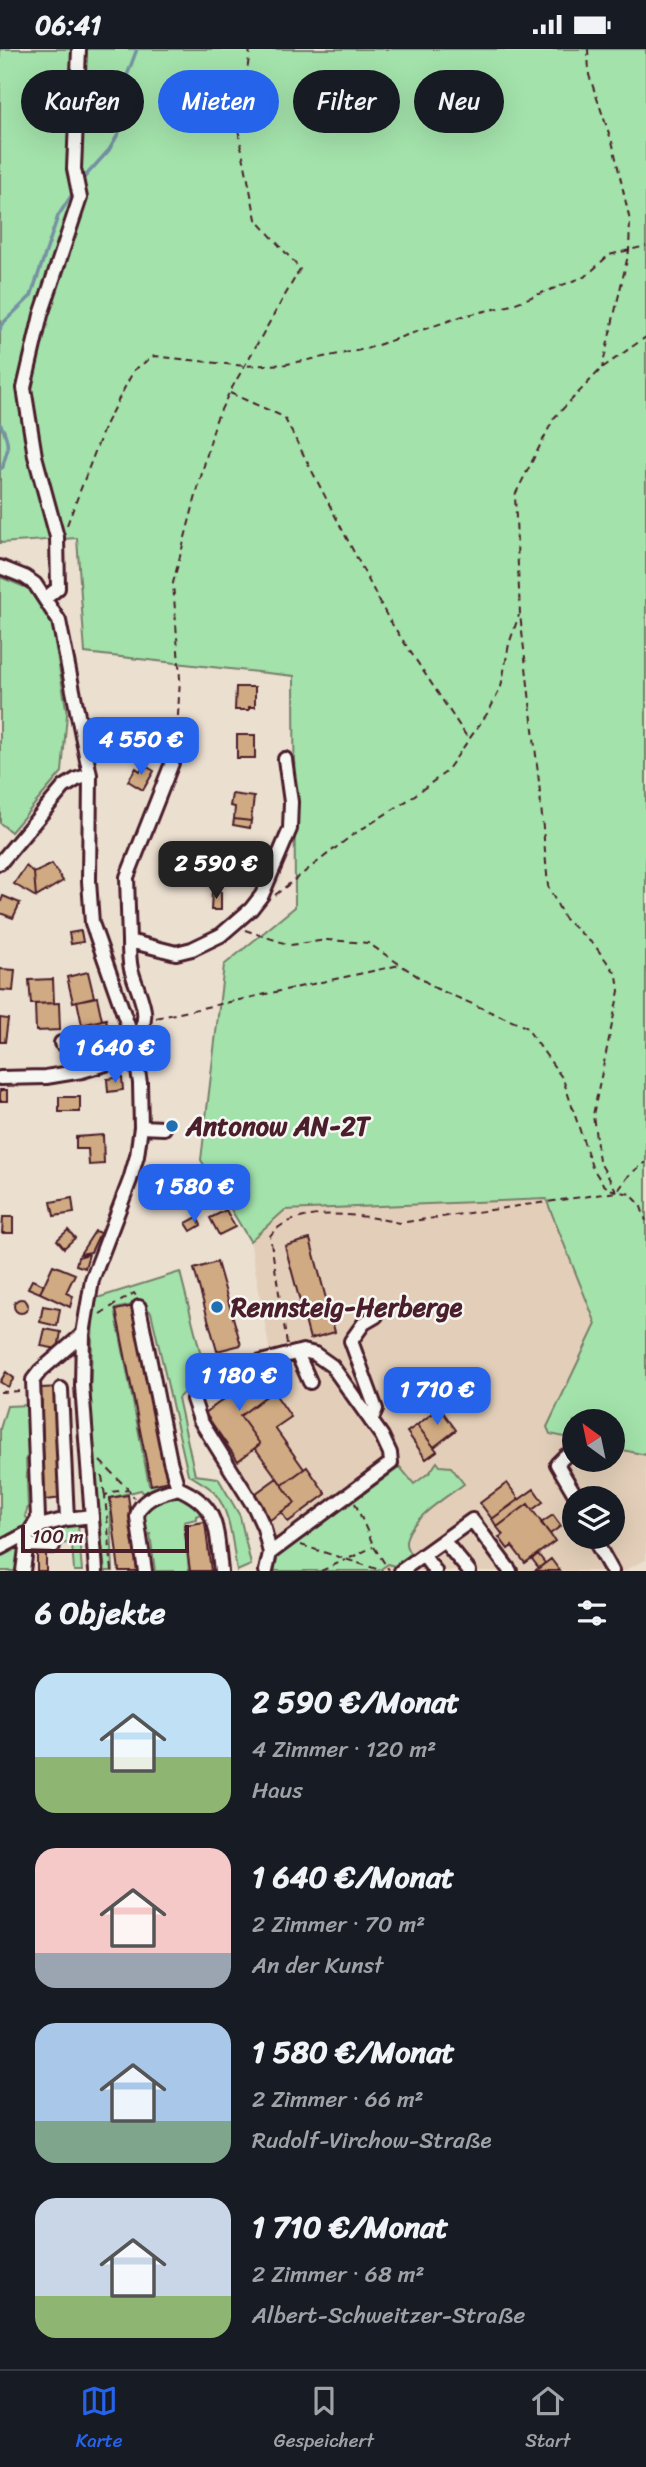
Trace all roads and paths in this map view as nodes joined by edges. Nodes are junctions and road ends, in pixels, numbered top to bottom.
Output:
1 (79, 49) edge
2 (250, 49) edge
3 (588, 49) edge
4 (646, 246) edge
5 (629, 251) junction
6 (646, 337) edge
7 (245, 366) junction
8 (602, 368) junction
9 (229, 393) junction
10 (65, 531) dead end
11 (0, 567) edge
12 (46, 598) junction
13 (520, 614) junction
14 (468, 740) junction
15 (285, 759) dead end
16 (172, 763) joint
17 (90, 775) junction
18 (0, 863) edge
19 (274, 895) dead end
20 (231, 926) junction
21 (129, 941) junction
22 (401, 965) junction
23 (145, 1021) junction
24 (133, 1040) junction
25 (61, 1043) dead end
26 (136, 1055) junction
27 (82, 1071) junction
28 (0, 1077) edge
29 (141, 1127) junction
30 (164, 1128) dead end
31 (646, 1162) edge
32 (617, 1192) junction
33 (646, 1221) edge
34 (139, 1307) joint
35 (376, 1316) dead end
36 (96, 1318) dead end
37 (83, 1334) junction
38 (293, 1354) junction
39 (33, 1380) junction
40 (310, 1382) dead end
41 (61, 1389) dead end
42 (0, 1392) edge
43 (371, 1421) junction
44 (99, 1459) dead end
45 (562, 1459) edge
46 (570, 1486) edge
47 (178, 1488) junction
48 (129, 1490) junction
49 (351, 1494) junction
50 (138, 1509) junction
51 (92, 1516) junction
52 (67, 1519) junction
53 (27, 1540) junction
54 (286, 1541) junction
55 (444, 1541) junction
56 (53, 1546) dead end
57 (374, 1547) junction
58 (0, 1548) edge
59 (600, 1549) edge
60 (270, 1553) junction
61 (423, 1556) junction
62 (347, 1559) junction
63 (466, 1570) edge
64 (23, 1571) edge
65 (96, 1571) edge
66 (112, 1571) edge
67 (145, 1571) edge
68 (221, 1571) edge
69 (266, 1571) edge
70 (321, 1571) edge
71 (383, 1571) edge
72 (399, 1571) edge
73 (435, 1571) edge
74 (510, 1571) edge
75 (612, 1571) edge

1 - 12 street
2 - 7 path
3 - 5 path
4 - 5 path
5 - 7 path
5 - 8 path
6 - 8 path
7 - 9 path
7 - 10 path
8 - 13 path
9 - 14 path
9 - 16 path
11 - 12 street
12 - 17 street
13 - 14 path
13 - 32 path
14 - 19 path
15 - 20 street
16 - 21 street
17 - 18 street
17 - 24 street
20 - 21 street
20 - 22 path
21 - 23 street
22 - 23 path
22 - 32 path
23 - 24 street
24 - 26 street
25 - 27 street
26 - 27 street
26 - 29 street
27 - 28 street
29 - 30 street
29 - 37 street
31 - 32 path
32 - 33 path
32 - 38 path
34 - 36 path
34 - 47 street
35 - 43 street
37 - 39 street
37 - 51 street
38 - 40 street
38 - 43 street
38 - 60 street
39 - 42 path
39 - 53 street
41 - 52 street
43 - 49 street
44 - 48 path
45 - 46 street
47 - 50 street
47 - 68 street
48 - 50 path
48 - 66 path
49 - 54 street
49 - 57 path
50 - 67 street
51 - 52 street
51 - 65 street
52 - 53 street
53 - 56 street
53 - 58 street
53 - 64 street
54 - 60 street
54 - 62 path
55 - 61 street
55 - 63 street
55 - 74 street
57 - 62 path
57 - 72 path
59 - 75 street
60 - 69 street
61 - 72 street
61 - 73 street
62 - 70 path
62 - 71 path

